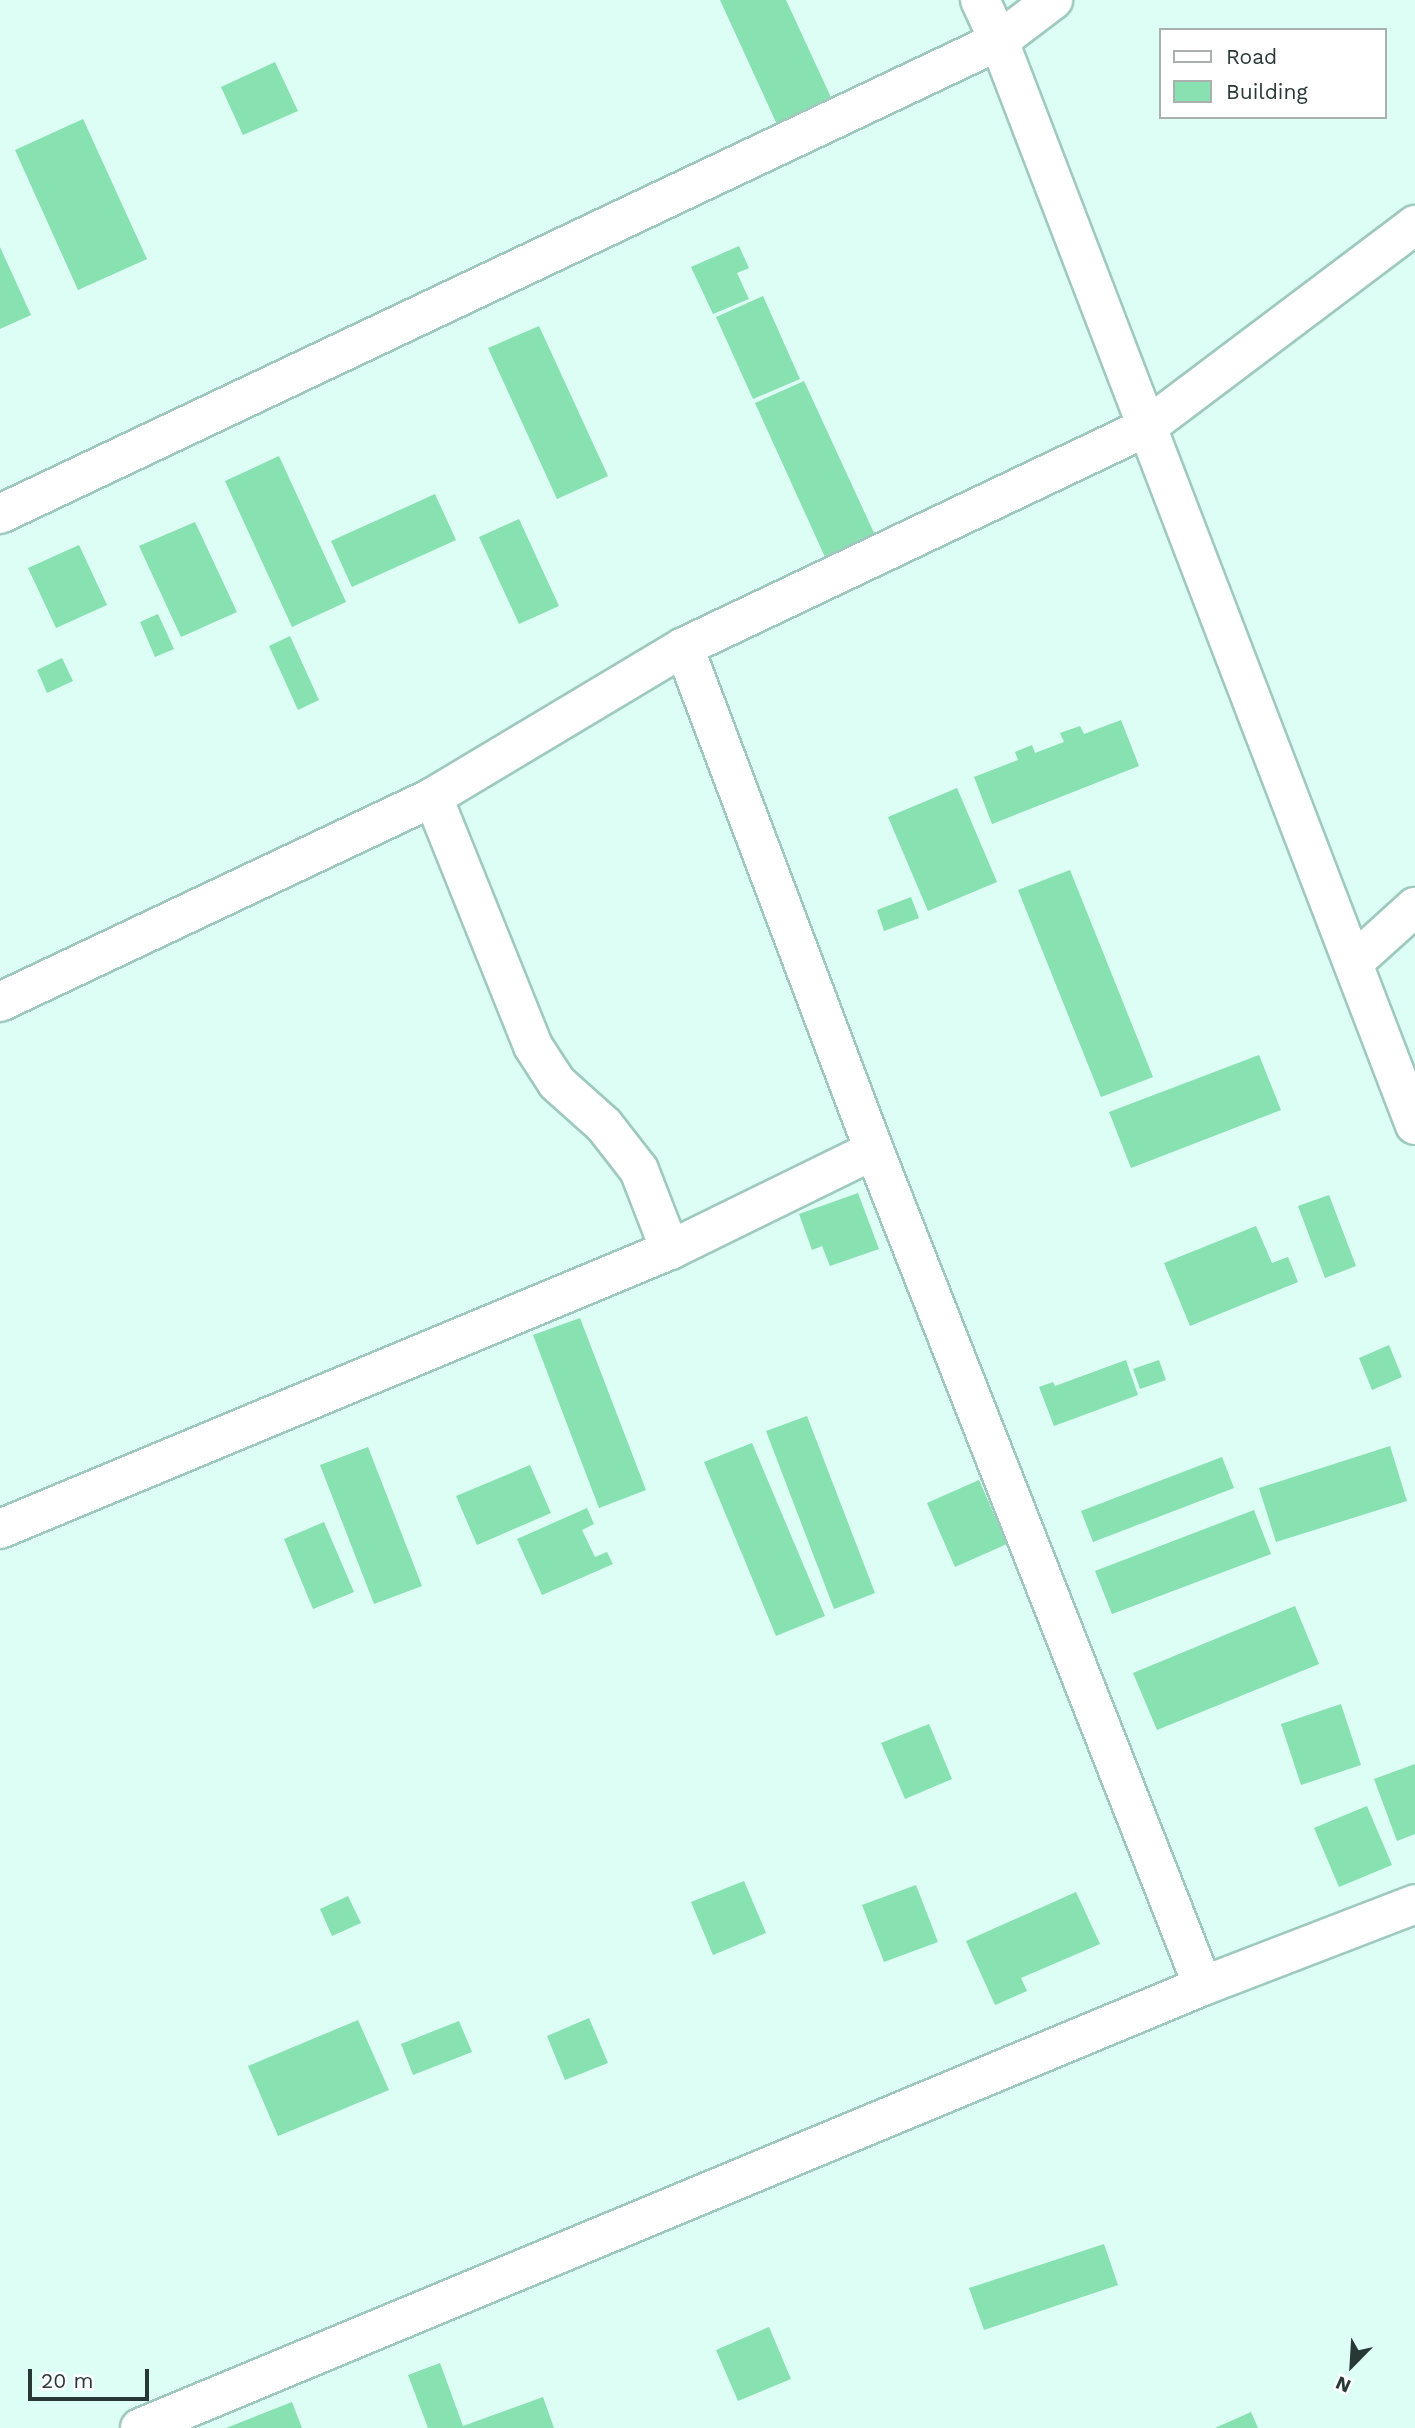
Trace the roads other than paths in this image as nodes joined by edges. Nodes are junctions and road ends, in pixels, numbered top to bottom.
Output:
1 (980, 0) edge
2 (1053, 0) edge
3 (999, 41) junction
4 (1415, 225) edge
5 (1147, 426) junction
6 (0, 514) edge
7 (684, 647) junction
8 (433, 797) junction
9 (1415, 907) edge
10 (1353, 963) junction
11 (0, 1002) edge
12 (1415, 1125) edge
13 (874, 1150) junction
14 (670, 1250) junction
15 (0, 1529) edge
16 (1415, 1904) edge
17 (1203, 1986) junction
18 (140, 2428) edge

1 - 3 street
2 - 3 street
3 - 5 street
3 - 6 street
4 - 5 street
5 - 7 street
5 - 10 street
7 - 8 street
7 - 13 street
8 - 11 street
8 - 14 street
9 - 10 street
10 - 12 street
13 - 14 street
13 - 17 street
14 - 15 street
16 - 17 street
17 - 18 street

